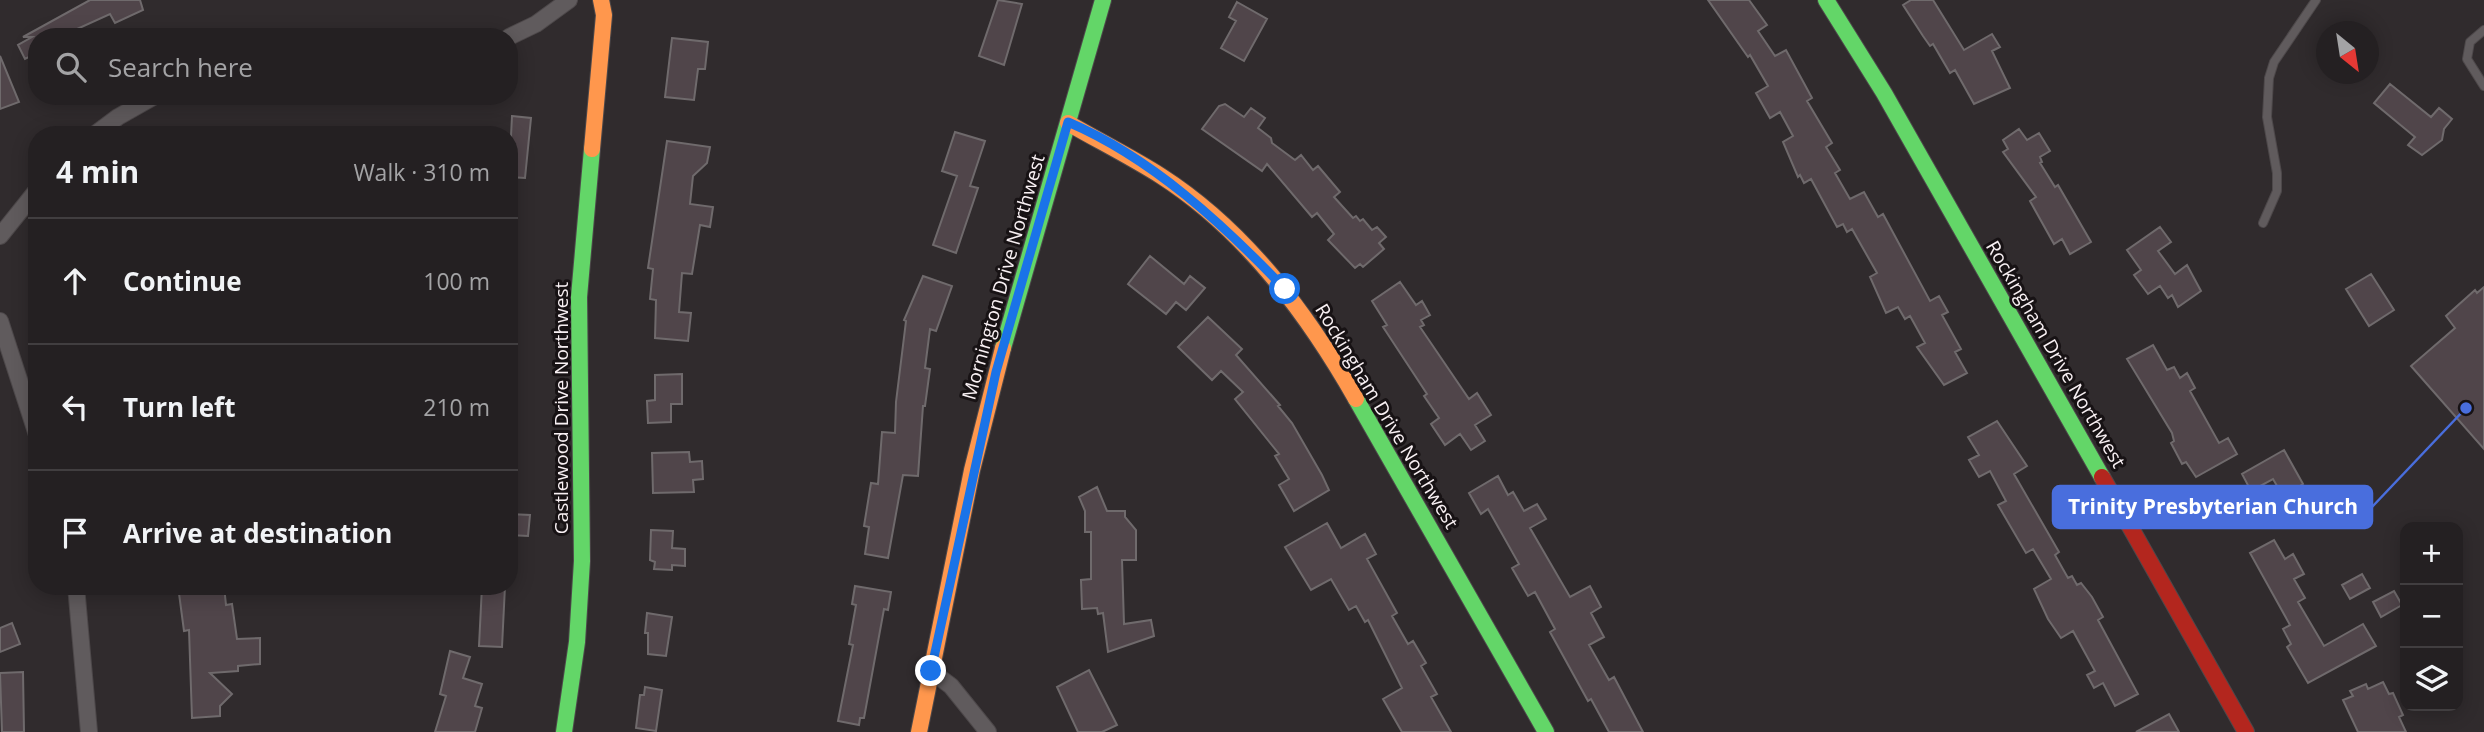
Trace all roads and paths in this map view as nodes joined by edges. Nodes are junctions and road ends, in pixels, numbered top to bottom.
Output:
1 (569, 0) edge
2 (601, 0) edge
3 (1102, 0) edge
4 (1826, 0) edge
5 (2316, 0) edge
6 (2484, 30) edge
7 (518, 33) edge
8 (2484, 86) edge
9 (139, 105) edge
10 (1068, 122) junction
11 (106, 126) edge
12 (28, 201) edge
13 (2263, 223) dead end
14 (0, 236) edge
15 (0, 321) edge
16 (28, 407) edge
17 (77, 595) edge
18 (931, 671) junction
19 (89, 732) edge
20 (564, 732) edge
21 (919, 732) edge
22 (988, 732) edge
23 (1546, 732) edge
24 (2246, 732) edge

1 - 7 street
2 - 20 street, Castlewood Drive Northwest
3 - 10 street, Mornington Drive Northwest
4 - 24 street, Rockingham Drive Northwest
5 - 13 lane
6 - 8 lane
9 - 11 street
10 - 18 street, Mornington Drive Northwest
10 - 23 street, Rockingham Drive Northwest
12 - 14 street
15 - 16 street
17 - 19 street
18 - 21 street, Mornington Drive Northwest
18 - 22 street

